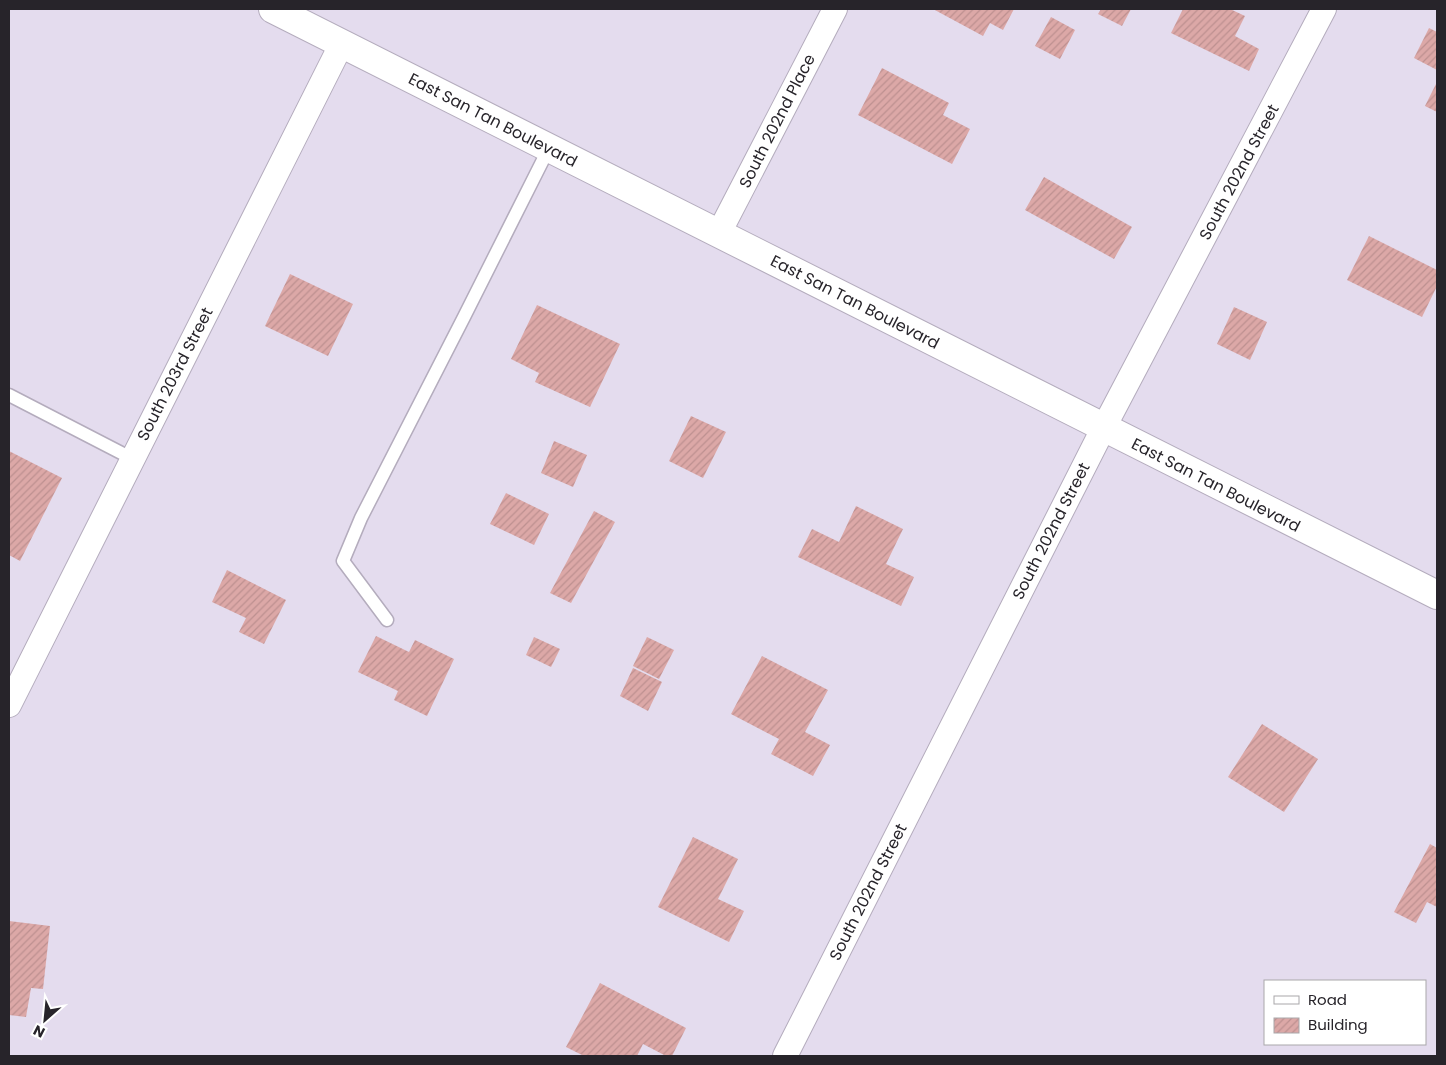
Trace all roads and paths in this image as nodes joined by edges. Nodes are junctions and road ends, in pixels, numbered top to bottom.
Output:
1 (273, 9) edge
2 (835, 9) edge
3 (1324, 9) edge
4 (342, 43) junction
5 (549, 148) junction
6 (720, 233) junction
7 (9, 395) edge
8 (1103, 429) junction
9 (132, 459) junction
10 (1437, 596) edge
11 (387, 620) dead end
12 (9, 705) edge
13 (784, 1056) edge

1 - 4 street, East San Tan Boulevard
2 - 6 street, South 202nd Place
3 - 8 street, South 202nd Street
4 - 5 street, East San Tan Boulevard
4 - 9 street, South 203rd Street
5 - 6 street, East San Tan Boulevard
5 - 11 lane
6 - 8 street, East San Tan Boulevard
7 - 9 lane
8 - 10 street, East San Tan Boulevard
8 - 13 street, South 202nd Street
9 - 12 street, South 203rd Street

